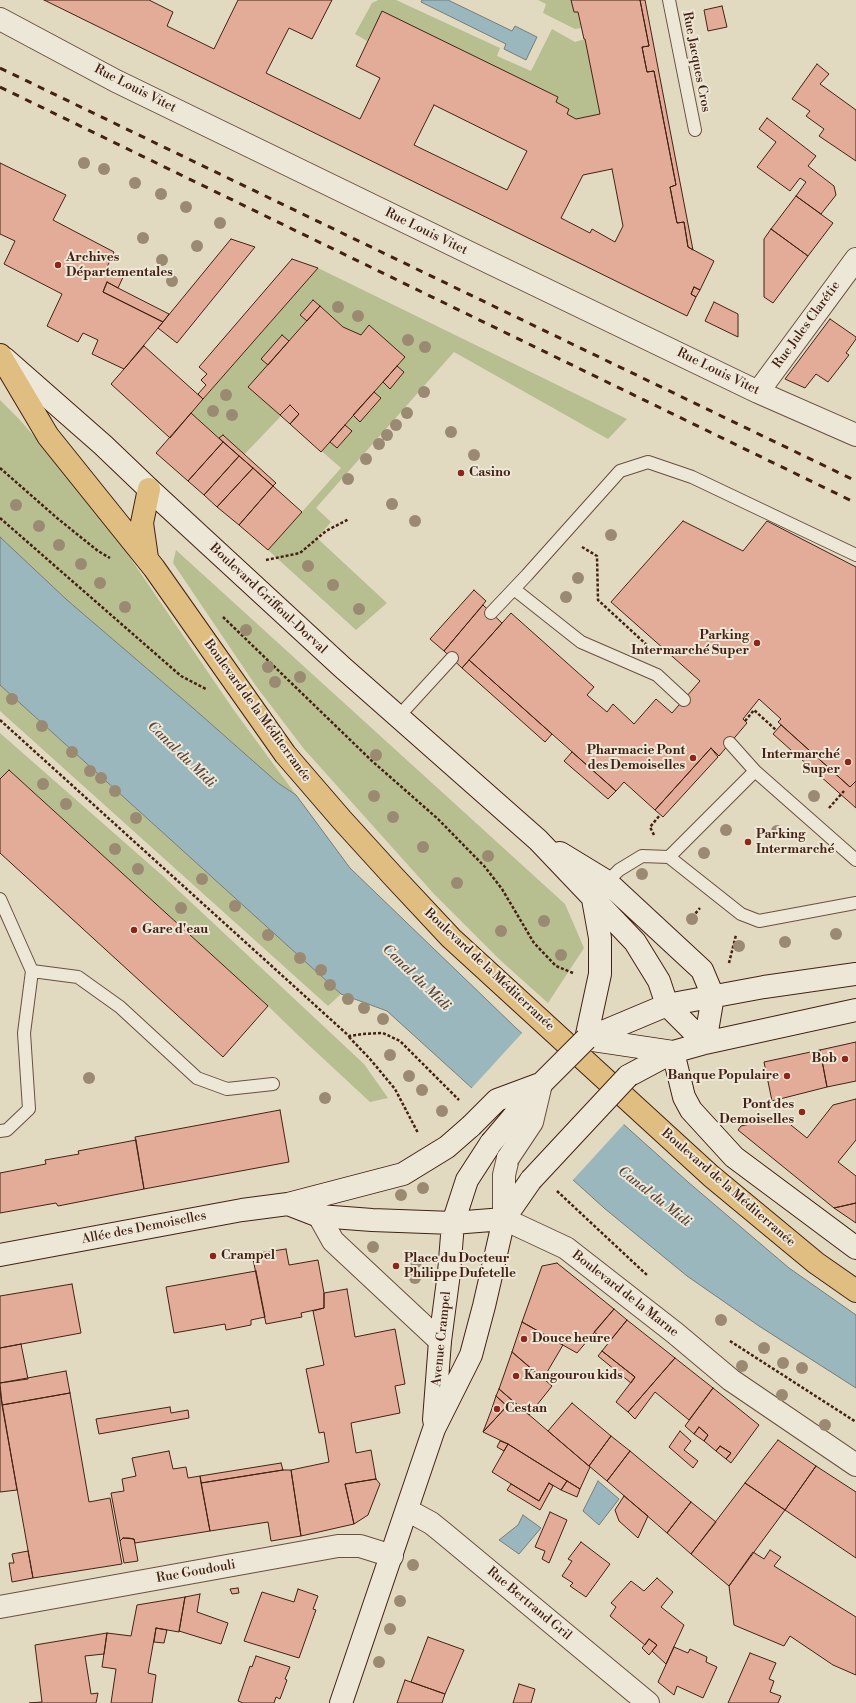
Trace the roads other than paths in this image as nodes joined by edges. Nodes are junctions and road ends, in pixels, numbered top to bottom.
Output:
1 (670, 0) edge
2 (0, 19) edge
3 (695, 130) dead end
4 (856, 259) edge
5 (0, 355) edge
6 (758, 392) junction
7 (856, 435) edge
8 (149, 489) junction
9 (856, 554) edge
10 (147, 559) junction
11 (514, 589) junction
12 (491, 613) dead end
13 (452, 658) dead end
14 (684, 700) dead end
15 (398, 716) junction
16 (730, 743) dead end
17 (755, 771) junction
18 (538, 840) junction
19 (669, 858) junction
20 (856, 860) edge
21 (606, 881) junction
22 (0, 899) edge
23 (593, 899) junction
24 (856, 903) edge
25 (32, 971) junction
26 (856, 974) edge
27 (713, 996) junction
28 (667, 1005) junction
29 (856, 1010) edge
30 (586, 1038) junction
31 (705, 1043) junction
32 (673, 1052) junction
33 (273, 1084) dead end
34 (541, 1084) junction
35 (0, 1131) edge
36 (288, 1204) junction
37 (319, 1216) junction
38 (504, 1219) junction
39 (453, 1223) junction
40 (856, 1248) edge
41 (0, 1255) edge
42 (856, 1291) edge
43 (440, 1341) junction
44 (434, 1429) junction
45 (856, 1465) edge
46 (407, 1510) junction
47 (392, 1556) junction
48 (0, 1607) edge
49 (341, 1703) edge
50 (648, 1703) edge

1 - 3 lane, Rue Jacques Cros
2 - 6 main road, Rue Louis Vitet
4 - 6 main road, Rue Jules Clarétie
5 - 8 main road, Boulevard Griffoul-Dorval
5 - 10 main road, Boulevard de la Méditerranée
6 - 7 main road, Rue Louis Vitet
8 - 10 main road
8 - 15 main road, Boulevard Griffoul-Dorval
9 - 11 lane
10 - 42 main road, Boulevard de la Méditerranée
11 - 12 lane
11 - 14 lane
13 - 15 lane
15 - 18 main road, Boulevard Griffoul-Dorval
16 - 17 lane
17 - 19 lane
17 - 20 lane
18 - 21 main road, Boulevard Griffoul-Dorval
18 - 23 main road, Boulevard Griffoul-Dorval
19 - 21 lane
19 - 24 lane
21 - 23 lane
21 - 27 main road, Boulevard Griffoul-Dorval
22 - 25 lane
23 - 28 main road, Boulevard Griffoul-Dorval
23 - 30 main road
25 - 33 lane
25 - 35 lane
26 - 27 main road
27 - 28 main road
27 - 31 main road
28 - 30 main road
28 - 31 main road, Boulevard Griffoul-Dorval
29 - 31 main road
30 - 32 main road
30 - 34 main road, bridge
31 - 32 main road
32 - 38 main road, Avenue Crampel, bridge
32 - 40 main road
34 - 36 main road, Allée des Demoiselles, bridge
34 - 38 main road, bridge
34 - 39 main road, Avenue Crampel, bridge
36 - 37 main road, Allée des Demoiselles
36 - 41 main road, Allée des Demoiselles
37 - 39 main road, Allée des Demoiselles
37 - 43 main road
38 - 39 main road, Allée des Demoiselles
38 - 44 main road, Avenue Crampel
38 - 45 main road, Boulevard de la Marne
39 - 43 main road, Avenue Crampel
43 - 44 main road, Avenue Crampel
44 - 46 main road, Avenue Crampel
46 - 47 main road, Avenue Crampel
46 - 50 main road, Rue Bertrand Gril
47 - 48 main road, Rue Goudouli
47 - 49 main road, Avenue Crampel

